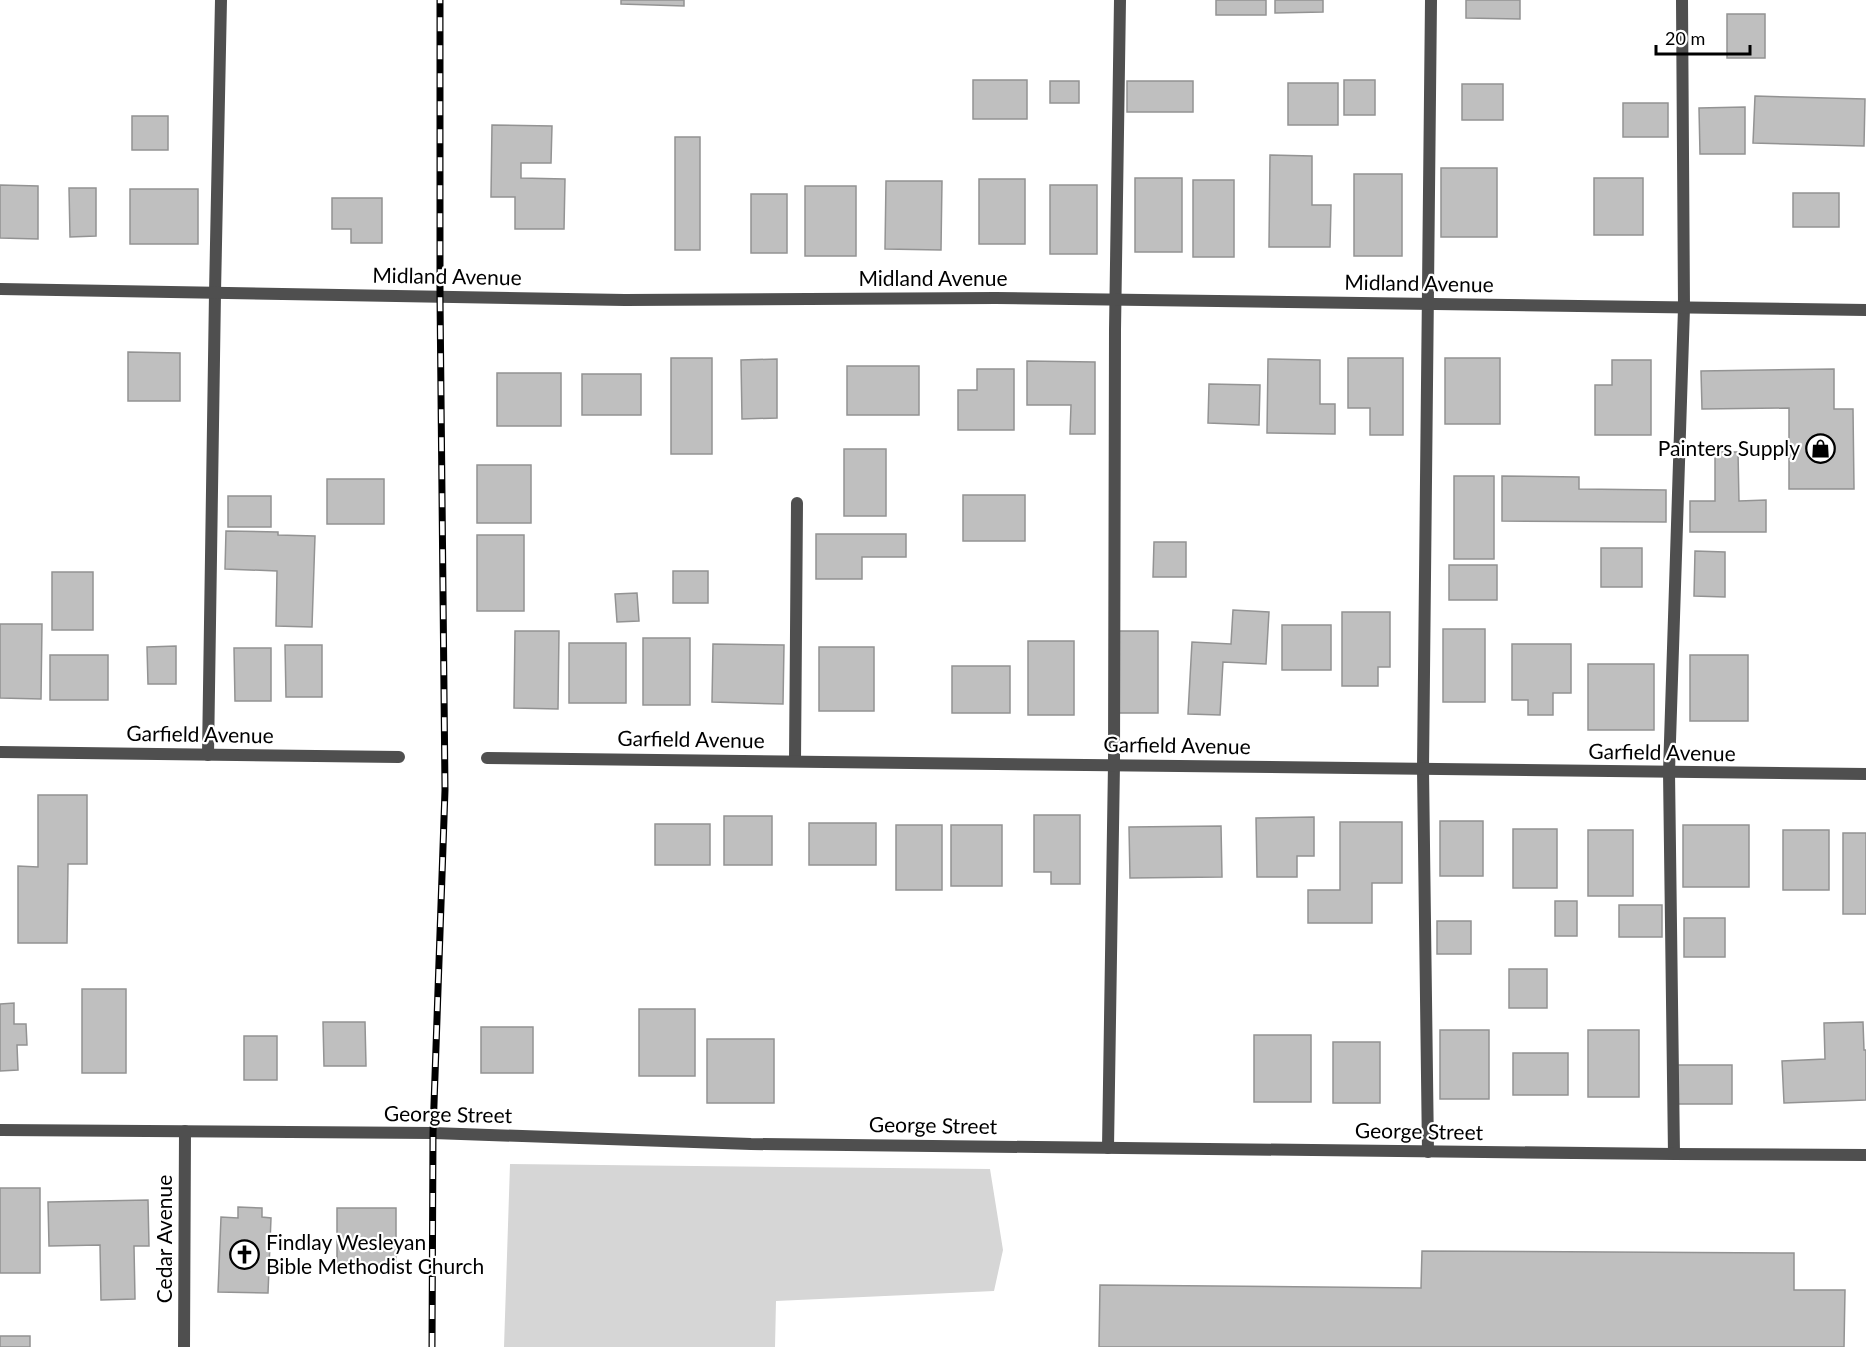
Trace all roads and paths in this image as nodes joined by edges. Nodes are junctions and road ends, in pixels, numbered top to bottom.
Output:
1 (221, 0) edge
2 (1120, 0) edge
3 (1431, 0) edge
4 (1682, 0) edge
5 (0, 289) edge
6 (215, 293) junction
7 (1115, 299) junction
8 (1428, 303) junction
9 (1684, 308) junction
10 (1866, 310) edge
11 (797, 502) dead end
12 (0, 752) edge
13 (208, 754) junction
14 (399, 757) dead end
15 (487, 758) dead end
16 (795, 761) junction
17 (1114, 764) junction
18 (1423, 769) junction
19 (1669, 772) junction
20 (1866, 774) edge
21 (0, 1130) edge
22 (185, 1131) junction
23 (1108, 1148) junction
24 (1428, 1152) junction
25 (1674, 1154) junction
26 (1866, 1155) edge
27 (184, 1347) edge

1 - 6 street
2 - 7 street
3 - 8 street
4 - 9 street
5 - 6 street, Midland Avenue
6 - 7 street, Midland Avenue
6 - 13 street
7 - 8 street, Midland Avenue
7 - 17 street
8 - 9 street, Midland Avenue
8 - 18 street
9 - 10 street, Midland Avenue
9 - 19 street
11 - 16 street
12 - 13 street, Garfield Avenue
13 - 14 street, Garfield Avenue
15 - 16 street, Garfield Avenue
16 - 17 street, Garfield Avenue
17 - 18 street, Garfield Avenue
17 - 23 street
18 - 19 street, Garfield Avenue
18 - 24 street
19 - 20 street, Garfield Avenue
19 - 25 street
21 - 22 street, George Street
22 - 23 street, George Street
22 - 27 street, Cedar Avenue
23 - 24 street, George Street
24 - 25 street, George Street
25 - 26 street, George Street

